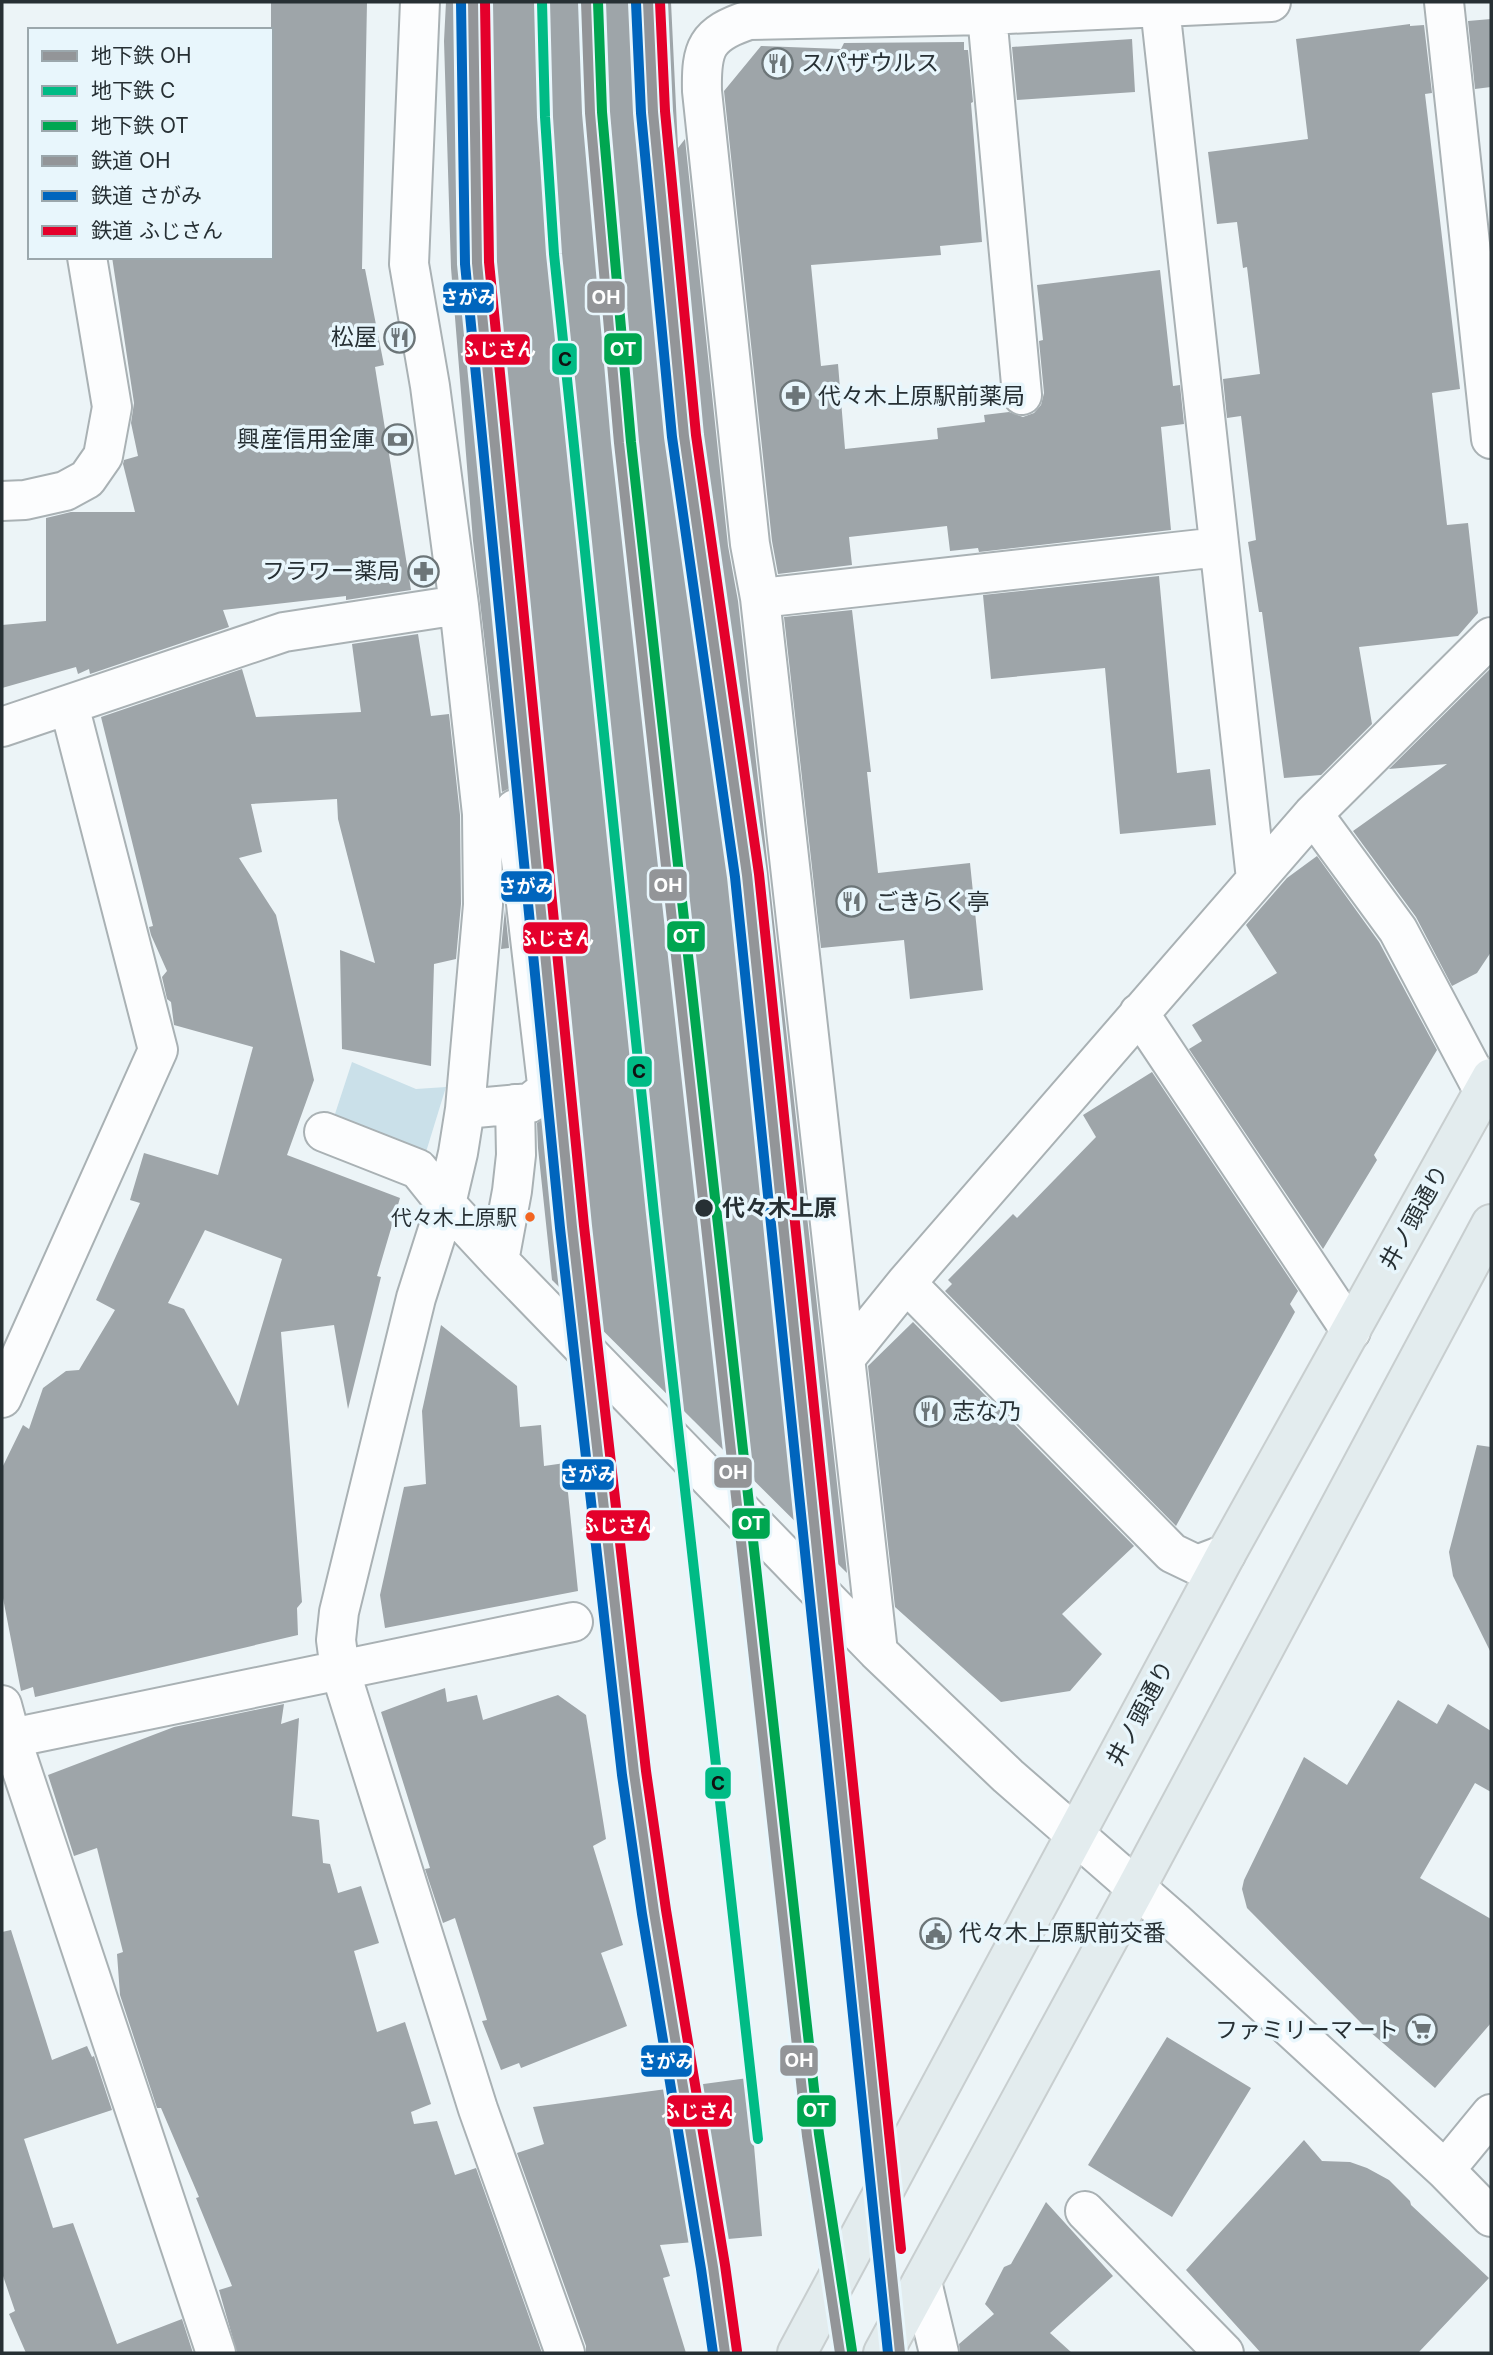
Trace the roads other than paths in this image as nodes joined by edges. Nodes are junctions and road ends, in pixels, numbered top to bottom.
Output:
1 (420, 2) edge
2 (1271, 2) edge
3 (1444, 2) edge
4 (1160, 7) junction
5 (886, 10) edge
6 (729, 14) edge
7 (987, 15) junction
8 (87, 259) edge
9 (1022, 395) dead end
10 (1491, 439) edge
11 (2, 501) edge
12 (1219, 547) junction
13 (760, 598) junction
14 (459, 605) junction
15 (1491, 638) edge
16 (69, 705) junction
17 (2, 727) edge
18 (515, 809) dead end
19 (1313, 814) junction
20 (1256, 879) junction
21 (1139, 1013) junction
22 (1487, 1085) edge
23 (515, 1104) junction
24 (465, 1109) junction
25 (324, 1132) dead end
26 (446, 1204) junction
27 (1491, 1224) edge
28 (499, 1261) junction
29 (906, 1283) junction
30 (1351, 1331) junction
31 (847, 1356) junction
32 (2, 1398) edge
33 (1226, 1554) junction
34 (573, 1622) dead end
35 (878, 1652) junction
36 (340, 1670) junction
37 (5, 1727) edge
38 (1075, 1834) junction
39 (1136, 1888) junction
40 (1491, 2114) edge
41 (1445, 2170) junction
42 (1085, 2211) dead end
43 (1491, 2217) edge
44 (922, 2282) junction
45 (216, 2353) edge
46 (565, 2353) edge
47 (797, 2353) edge
48 (883, 2353) edge
49 (939, 2353) edge
50 (1224, 2353) edge

1 - 14 street
2 - 4 street
3 - 10 street
4 - 7 street
4 - 12 street
5 - 6 street
5 - 7 street
6 - 13 street
7 - 9 street
8 - 11 street
12 - 13 street
12 - 20 street
13 - 31 street
14 - 16 street
14 - 24 street
15 - 19 street
16 - 17 street
16 - 32 street
18 - 23 street
19 - 20 street
19 - 22 street
20 - 21 street
21 - 29 street
21 - 30 street
22 - 30 main road, 井ノ頭通り
23 - 24 street
23 - 28 street
24 - 26 street
25 - 26 street
26 - 28 street
26 - 36 street
27 - 39 main road
28 - 35 street
29 - 31 street
29 - 33 street
30 - 33 main road, 井ノ頭通り
31 - 35 street
33 - 38 main road, 井ノ頭通り
34 - 36 street
35 - 38 street
36 - 37 street
36 - 46 street
37 - 45 street
38 - 39 street
38 - 47 main road, 井ノ頭通り
39 - 41 street
39 - 44 main road
40 - 41 street
41 - 43 street
42 - 50 street
44 - 48 main road
44 - 49 street

